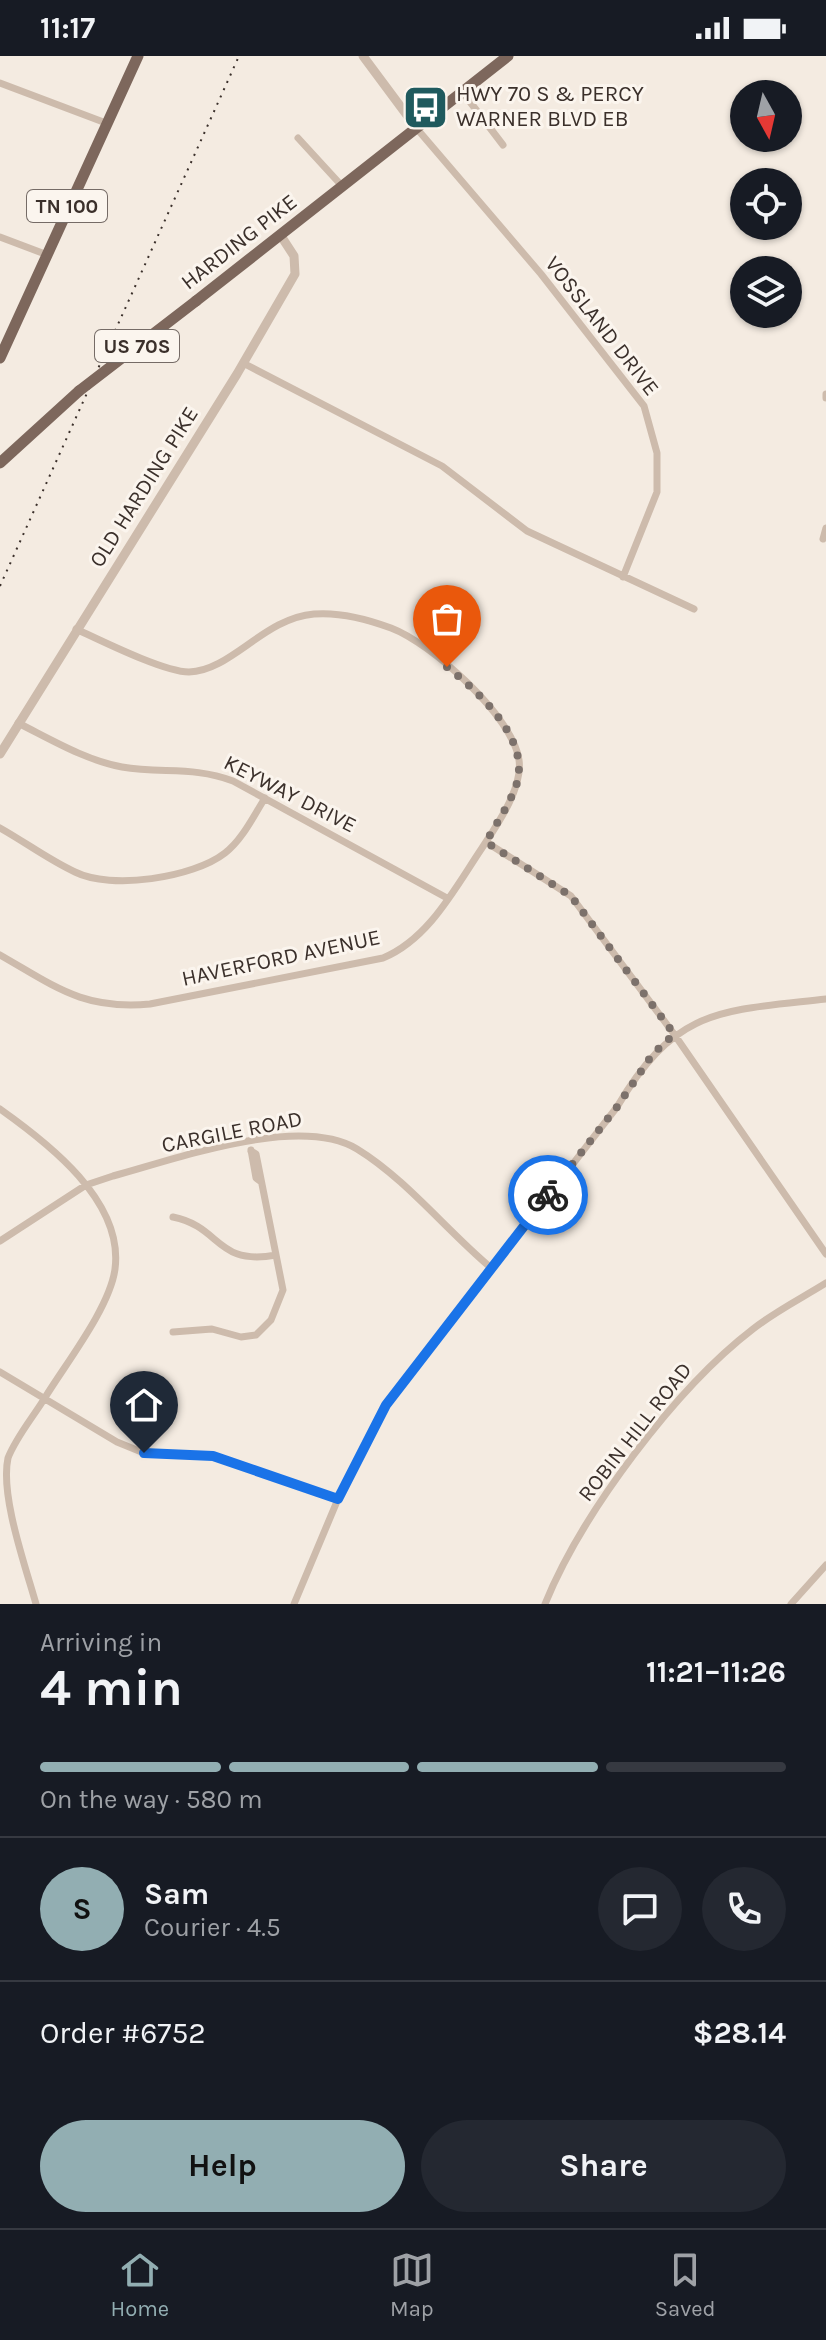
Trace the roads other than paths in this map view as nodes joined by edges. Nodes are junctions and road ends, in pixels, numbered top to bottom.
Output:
1 (138, 56) edge
2 (363, 56) edge
3 (508, 56) edge
4 (0, 83) edge
5 (464, 94) junction
6 (106, 123) junction
7 (418, 130) junction
8 (298, 138) dead end
9 (503, 145) dead end
10 (342, 186) junction
11 (281, 236) junction
12 (0, 237) edge
13 (45, 254) junction
14 (0, 358) edge
15 (243, 363) junction
16 (0, 463) edge
17 (826, 528) edge
18 (823, 539) dead end
19 (623, 577) junction
20 (694, 609) dead end
21 (76, 629) junction
22 (18, 723) junction
23 (0, 754) edge
24 (265, 798) junction
25 (0, 828) edge
26 (486, 842) junction
27 (447, 898) junction
28 (0, 955) edge
29 (826, 999) edge
30 (674, 1034) junction
31 (0, 1109) edge
32 (251, 1147) junction
33 (86, 1185) junction
34 (173, 1217) dead end
35 (0, 1241) edge
36 (826, 1254) edge
37 (276, 1255) junction
38 (490, 1267) junction
39 (826, 1283) edge
40 (173, 1332) dead end
41 (0, 1372) edge
42 (45, 1398) junction
43 (1, 1497) edge
44 (338, 1499) junction
45 (826, 1565) edge
46 (36, 1604) edge
47 (294, 1604) edge
48 (545, 1604) edge
49 (791, 1604) edge

1 - 6 main road, TN 100
2 - 7 street
3 - 5 main road, HARDING PIKE / US 70S
4 - 6 street
5 - 7 main road, HARDING PIKE / US 70S
5 - 9 street
6 - 13 main road, TN 100
7 - 10 main road, HARDING PIKE / US 70S
7 - 19 street, VOSSLAND DRIVE
8 - 10 street
10 - 11 main road, HARDING PIKE / US 70S
11 - 15 street, OLD HARDING PIKE
11 - 16 main road, HARDING PIKE / US 70S, bridge
12 - 13 street
13 - 14 main road, TN 100
15 - 19 street
15 - 21 street, OLD HARDING PIKE
17 - 18 street
19 - 20 street
21 - 22 street, OLD HARDING PIKE
21 - 26 street, HAVERFORD AVENUE
22 - 23 street, OLD HARDING PIKE
22 - 24 street, KEYWAY DRIVE
24 - 25 street
24 - 27 street, KEYWAY DRIVE
26 - 27 street, HAVERFORD AVENUE
26 - 30 street
27 - 28 street, HAVERFORD AVENUE
29 - 30 street
30 - 36 street
30 - 38 street
31 - 33 street
32 - 33 street, CARGILE ROAD
32 - 37 street
32 - 38 street, CARGILE ROAD
33 - 35 street, CARGILE ROAD
33 - 42 street
34 - 37 street
37 - 40 street
38 - 44 street
39 - 48 street, ROBIN HILL ROAD
41 - 42 street
42 - 43 street
42 - 44 street
43 - 46 street
44 - 47 street
45 - 49 street

